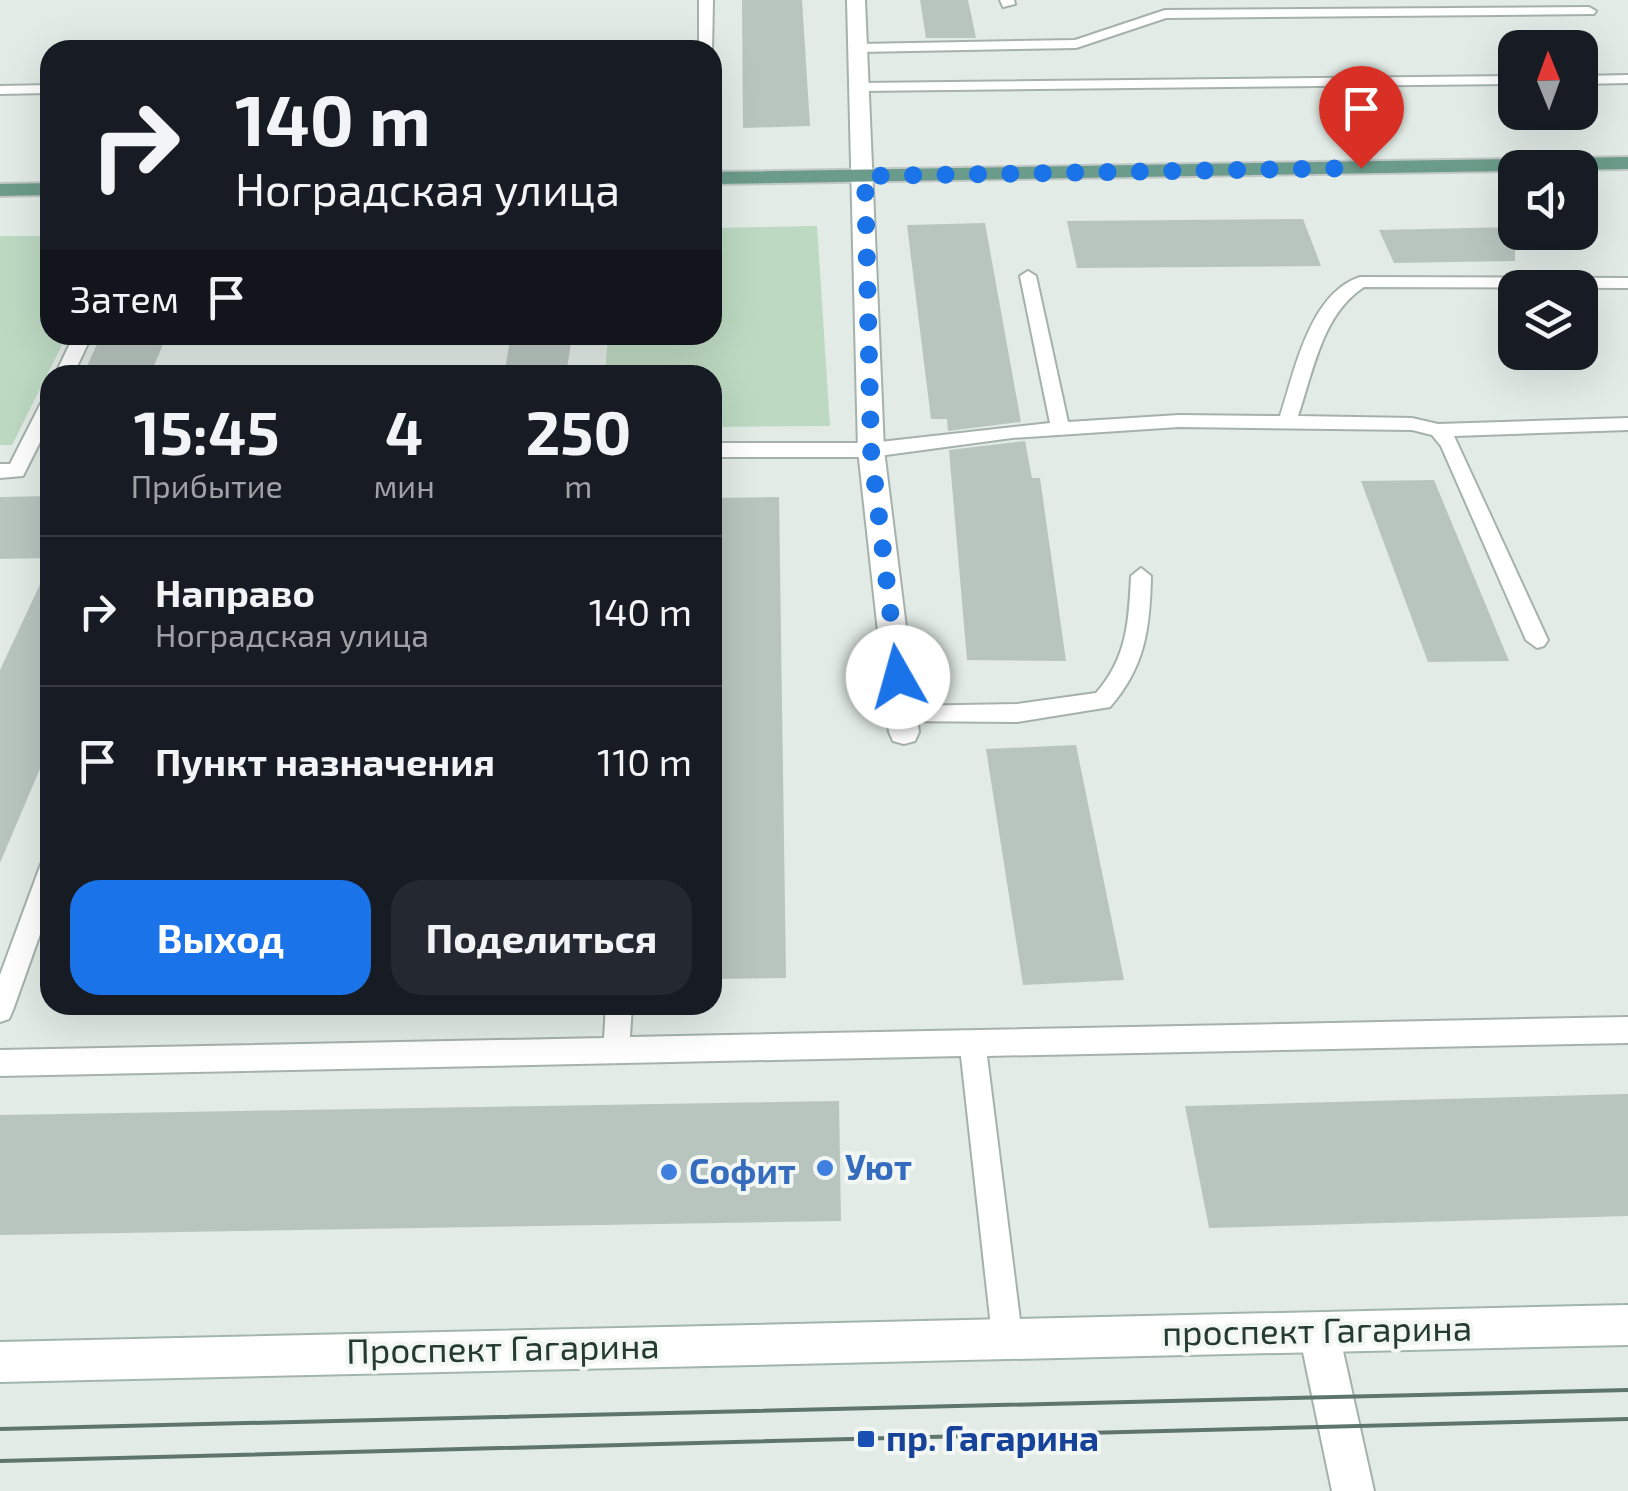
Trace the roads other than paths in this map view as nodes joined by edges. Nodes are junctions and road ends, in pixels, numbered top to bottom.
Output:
1 (706, 0) edge
2 (856, 0) edge
3 (1250, 7) edge
4 (1589, 11) dead end
5 (706, 40) edge
6 (859, 48) junction
7 (1628, 79) edge
8 (1498, 80) edge
9 (1598, 80) edge
10 (860, 88) junction
11 (40, 89) edge
12 (0, 90) edge
13 (1628, 164) edge
14 (865, 176) junction
15 (722, 178) edge
16 (40, 189) edge
17 (0, 190) edge
18 (1028, 276) dead end
19 (1628, 283) edge
20 (1288, 421) junction
21 (40, 422) edge
22 (1628, 424) edge
23 (1060, 428) junction
24 (1438, 430) junction
25 (722, 450) edge
26 (871, 450) junction
27 (0, 471) edge
28 (1141, 576) dead end
29 (1538, 640) dead end
30 (903, 723) joint
31 (40, 900) edge
32 (0, 1010) edge
33 (618, 1015) edge
34 (1628, 1030) edge
35 (972, 1041) junction
36 (616, 1049) junction
37 (0, 1063) edge
38 (1628, 1325) edge
39 (1319, 1333) junction
40 (1007, 1336) junction
41 (0, 1362) edge
42 (1353, 1491) edge

1 - 5 lane
2 - 6 street
3 - 4 lane
3 - 6 lane
6 - 10 street
7 - 9 lane
8 - 10 lane
10 - 14 street
11 - 12 lane
13 - 14 main road
14 - 15 main road
14 - 26 street
16 - 17 main road
18 - 23 lane
19 - 20 lane
20 - 23 lane
20 - 24 lane
21 - 27 lane
22 - 24 lane
23 - 26 lane
24 - 29 lane
25 - 26 lane
26 - 30 street
28 - 30 lane
31 - 32 lane
33 - 36 lane
34 - 35 lane
35 - 36 lane
35 - 40 lane
36 - 37 lane
38 - 39 street, проспект Гагарина
39 - 40 street, проспект Гагарина
39 - 42 street
40 - 41 street, Проспект Гагарина

